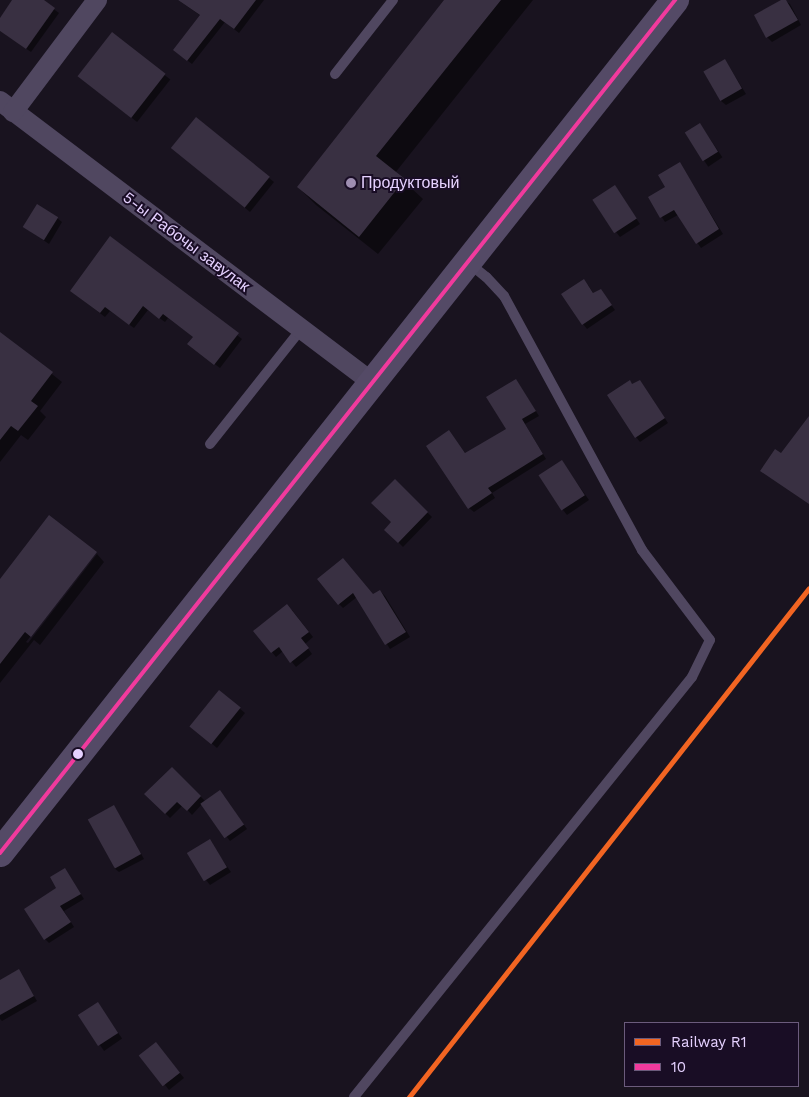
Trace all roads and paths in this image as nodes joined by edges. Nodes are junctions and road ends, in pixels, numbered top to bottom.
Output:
1 (97, 0) edge
2 (393, 0) edge
3 (675, 0) edge
4 (335, 74) dead end
5 (7, 107) edge
6 (469, 264) junction
7 (301, 329) junction
8 (373, 383) junction
9 (210, 444) dead end
10 (0, 853) edge
11 (354, 1097) edge

1 - 5 street
2 - 4 lane
3 - 6 main road
5 - 7 street, 5-ы Рабочы завулак
6 - 8 main road
6 - 11 lane
7 - 8 street, 5-ы Рабочы завулак
7 - 9 lane
8 - 10 main road

